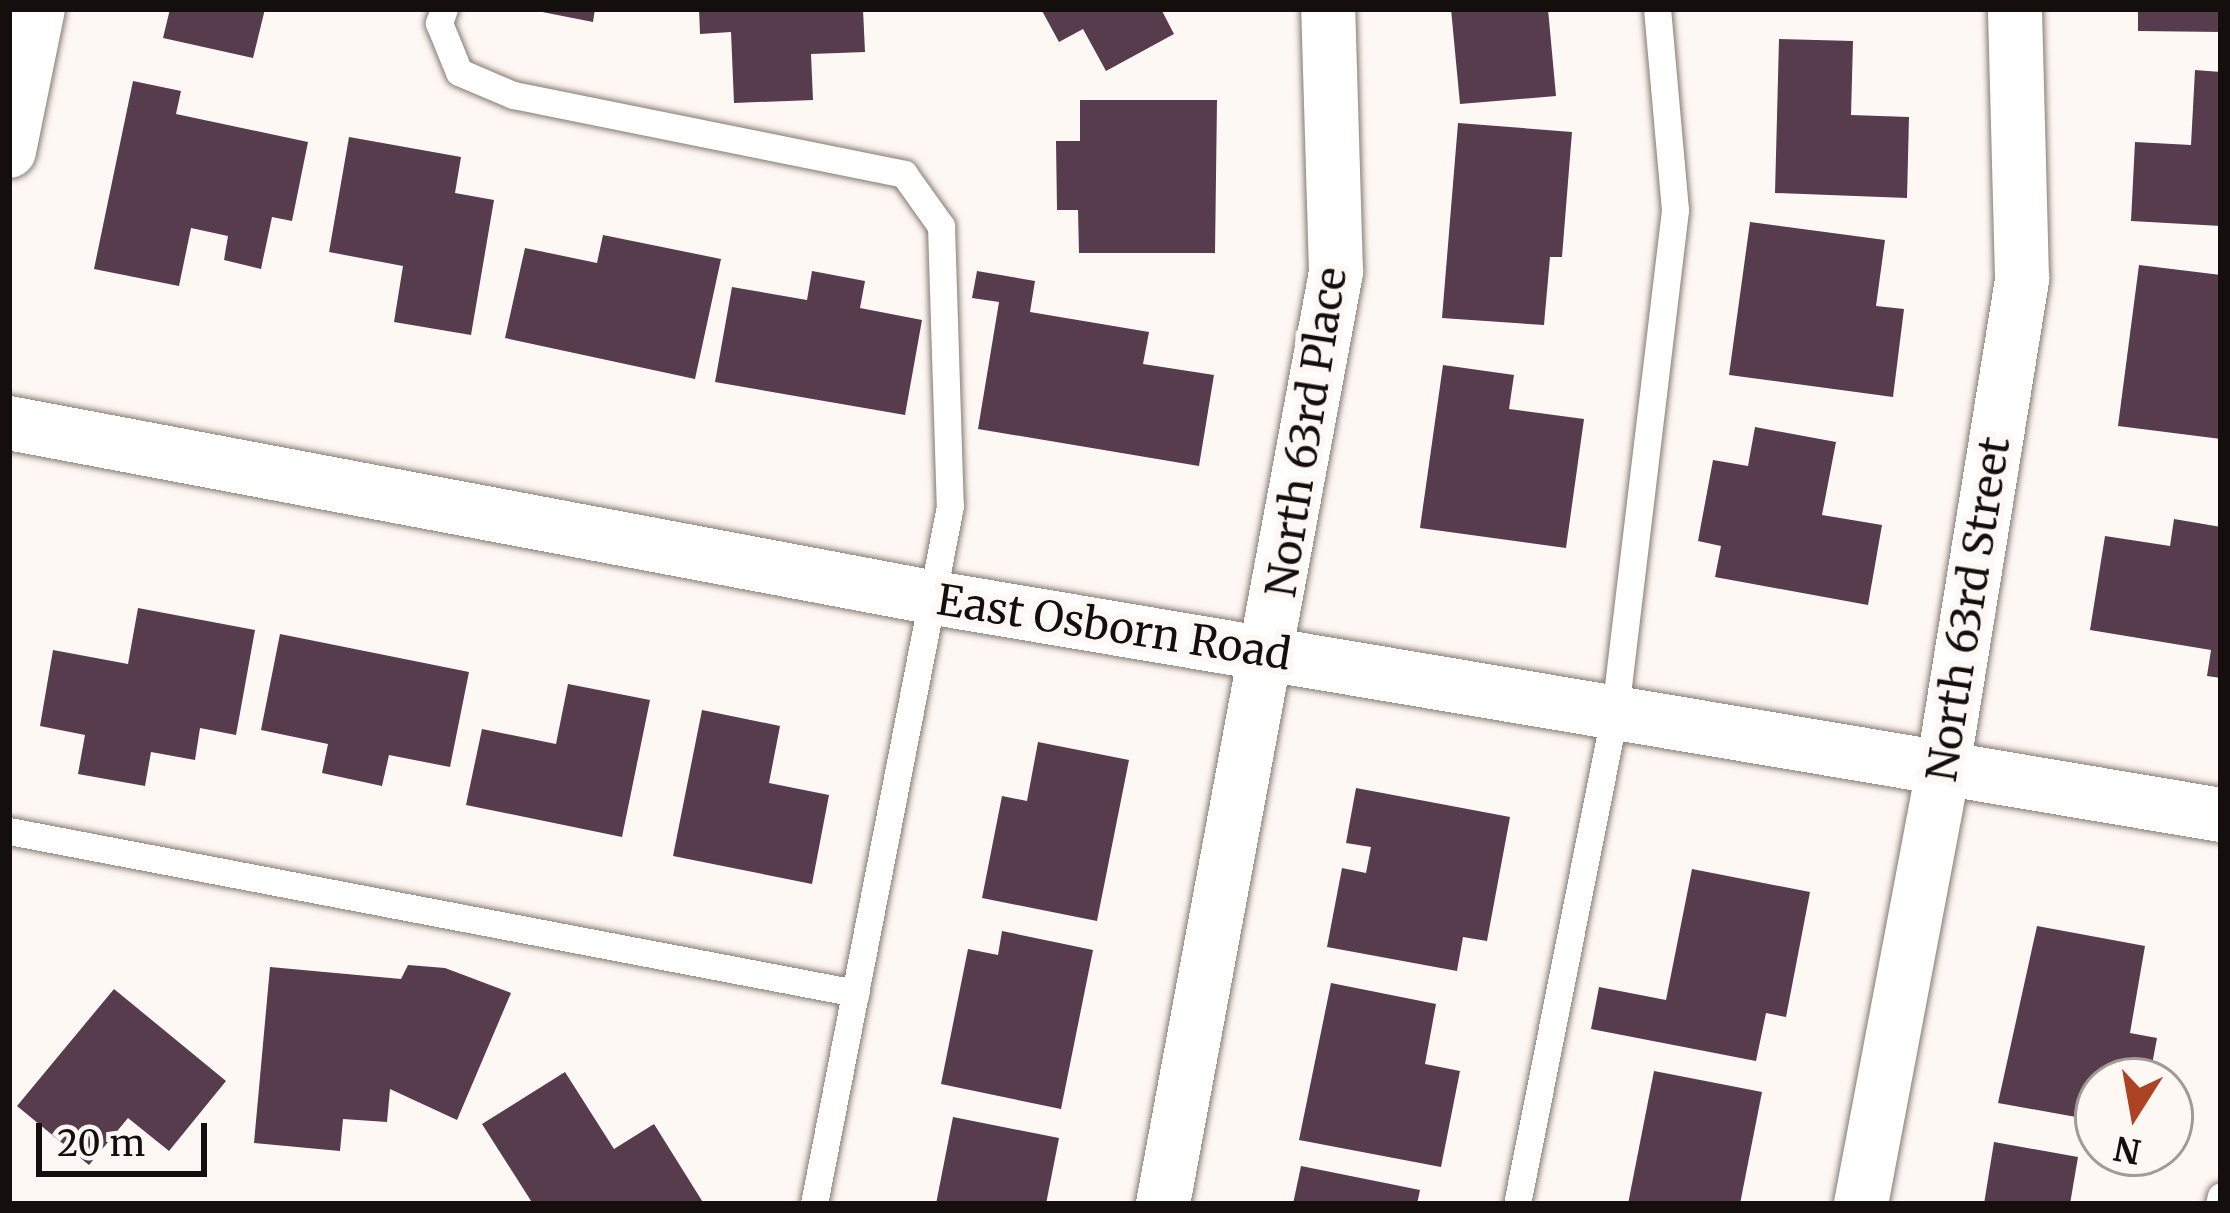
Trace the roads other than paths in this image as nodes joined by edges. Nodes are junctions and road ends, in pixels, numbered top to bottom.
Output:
1 (38, 9) edge
2 (444, 9) edge
3 (1328, 9) edge
4 (1657, 9) edge
5 (2015, 9) edge
6 (9, 151) edge
7 (9, 424) edge
8 (935, 598) junction
9 (1270, 653) junction
10 (1615, 711) junction
11 (1943, 768) junction
12 (2221, 815) edge
13 (9, 831) edge
14 (856, 993) junction
15 (814, 1204) edge
16 (1162, 1204) edge
17 (1517, 1204) edge
18 (1862, 1204) edge

1 - 6 street
2 - 8 lane
3 - 9 street, North 63rd Place
4 - 10 lane
5 - 11 street, North 63rd Street
7 - 8 street, East Osborn Road
8 - 9 street, East Osborn Road
8 - 14 lane
9 - 10 street, East Osborn Road
9 - 16 street, North 63rd Place
10 - 11 street, East Osborn Road
10 - 17 lane
11 - 12 street, East Osborn Road
11 - 18 street, North 63rd Street
13 - 14 lane
14 - 15 lane

